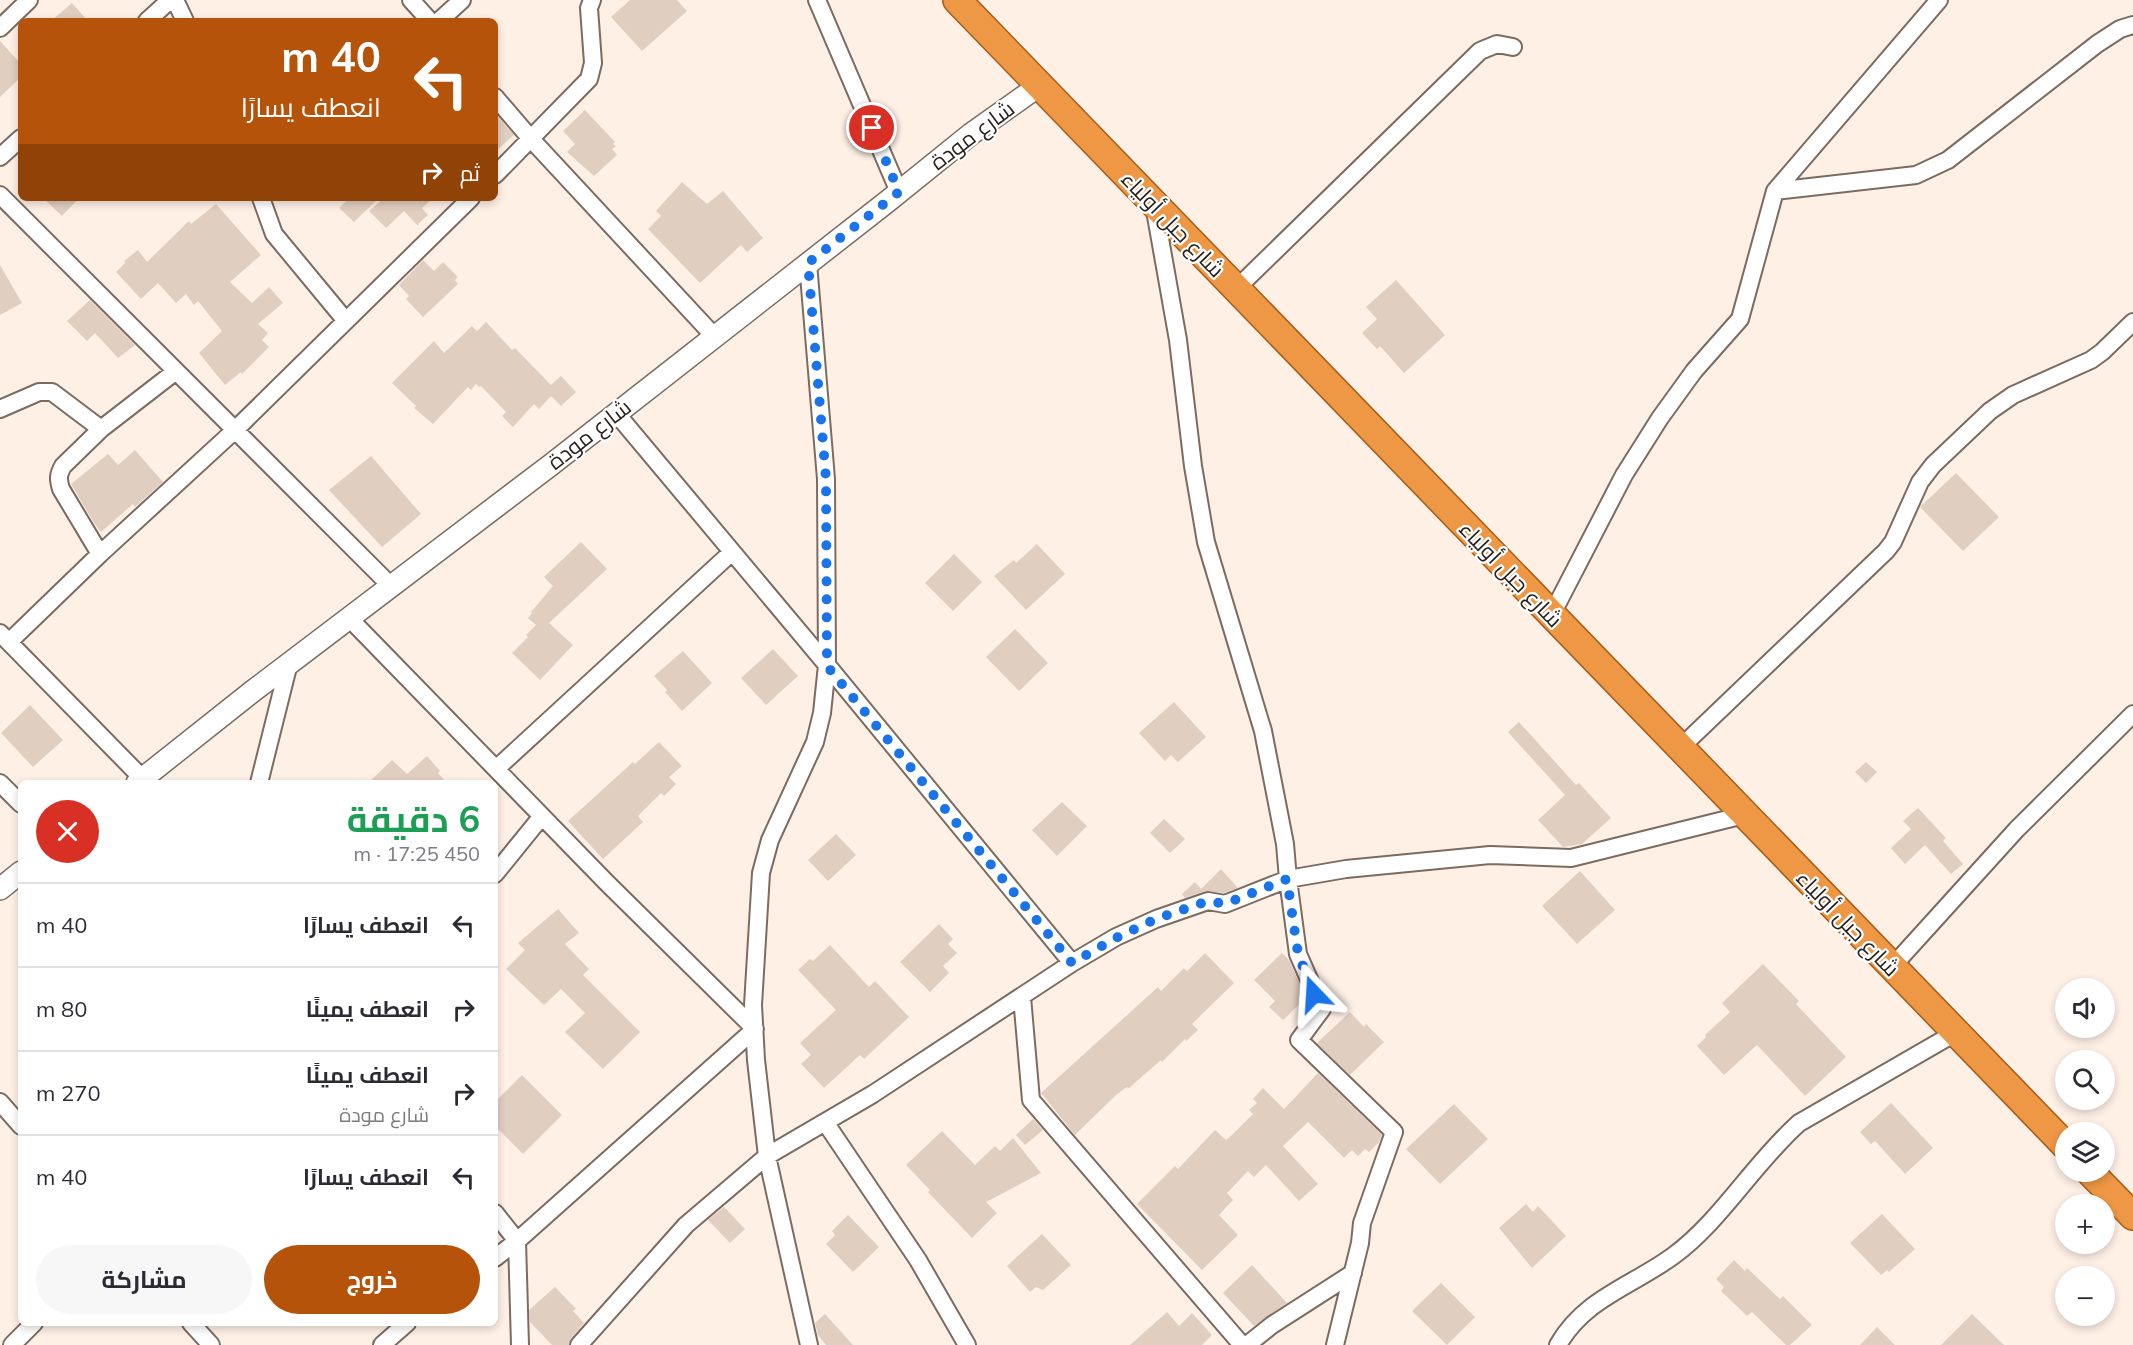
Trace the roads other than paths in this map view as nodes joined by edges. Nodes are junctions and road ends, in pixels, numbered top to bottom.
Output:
1 (29, 0) edge
2 (170, 0) edge
3 (175, 0) edge
4 (411, 0) edge
5 (462, 0) edge
6 (592, 0) edge
7 (817, 0) edge
8 (957, 0) edge
9 (1939, 0) edge
10 (150, 18) edge
11 (184, 18) edge
12 (427, 18) edge
13 (442, 18) edge
14 (2133, 25) edge
15 (0, 28) edge
16 (1513, 47) dead end
17 (1040, 85) junction
18 (498, 100) edge
19 (531, 139) junction
20 (18, 141) edge
21 (0, 157) edge
22 (498, 172) edge
23 (1775, 191) junction
24 (899, 192) junction
25 (0, 195) edge
26 (262, 201) edge
27 (468, 201) edge
28 (1154, 203) junction
29 (808, 263) junction
30 (1236, 289) junction
31 (346, 321) junction
32 (2133, 322) edge
33 (714, 336) junction
34 (176, 371) junction
35 (0, 410) edge
36 (616, 413) junction
37 (101, 429) junction
38 (235, 430) junction
39 (732, 552) junction
40 (100, 554) junction
41 (391, 586) junction
42 (1551, 616) junction
43 (349, 618) junction
44 (5, 638) edge
45 (289, 663) junction
46 (827, 666) junction
47 (2133, 714) edge
48 (1679, 748) junction
49 (496, 769) junction
50 (139, 780) edge
51 (141, 780) edge
52 (260, 780) edge
53 (0, 783) edge
54 (18, 801) edge
55 (1744, 815) junction
56 (542, 816) junction
57 (498, 870) edge
58 (18, 874) edge
59 (1287, 879) junction
60 (0, 888) edge
61 (1072, 963) junction
62 (1891, 968) junction
63 (1022, 997) junction
64 (755, 1029) junction
65 (1955, 1033) junction
66 (0, 1102) edge
67 (13, 1118) edge
68 (825, 1122) junction
69 (2055, 1135) edge
70 (767, 1156) junction
71 (2100, 1182) edge
72 (2133, 1216) edge
73 (498, 1217) edge
74 (517, 1241) junction
75 (498, 1255) edge
76 (1353, 1273) junction
77 (31, 1326) edge
78 (194, 1326) edge
79 (403, 1326) edge
80 (12, 1345) edge
81 (211, 1345) edge
82 (382, 1345) edge
83 (520, 1345) edge
84 (579, 1345) edge
85 (809, 1345) edge
86 (968, 1345) edge
87 (1242, 1345) edge
88 (1247, 1345) edge
89 (1335, 1345) edge
90 (1558, 1345) edge

1 - 15 street
2 - 10 street
3 - 11 street
4 - 12 street
5 - 13 street
6 - 19 street
7 - 24 street
8 - 17 highway, شارع جبل أولياء
9 - 23 street
14 - 23 street
16 - 30 street
17 - 24 street, شارع مودة
17 - 28 highway, شارع جبل أولياء
18 - 19 street
19 - 22 street
19 - 33 street
20 - 21 street
23 - 42 street
24 - 29 street, شارع مودة
25 - 34 street
26 - 31 street
27 - 31 street
28 - 30 highway, شارع جبل أولياء
28 - 59 street
29 - 33 street, شارع مودة
29 - 46 street
30 - 42 highway, شارع جبل أولياء
31 - 38 street
32 - 48 street
33 - 36 street, شارع مودة
34 - 37 street
34 - 38 street
35 - 37 street
36 - 39 street
36 - 41 street, شارع مودة
37 - 40 street
38 - 40 street
38 - 41 street
39 - 46 street
39 - 49 street
40 - 44 street
41 - 43 street, شارع مودة
42 - 48 highway, شارع جبل أولياء
43 - 45 street, شارع مودة
43 - 49 street
44 - 50 street
45 - 51 street, شارع مودة
45 - 52 street
46 - 61 street
46 - 64 street
47 - 62 street
48 - 55 highway, شارع جبل أولياء
49 - 56 street
53 - 54 street
55 - 59 street
55 - 62 highway, شارع جبل أولياء
56 - 57 street
56 - 64 street
58 - 60 street
59 - 61 street
59 - 76 street
61 - 63 street
62 - 65 highway, شارع جبل أولياء
63 - 68 street
63 - 87 street
64 - 70 street
64 - 74 street
65 - 69 highway, شارع جبل أولياء
65 - 90 street
66 - 67 street
68 - 70 street
68 - 86 street
70 - 84 street
70 - 85 street
71 - 72 highway
73 - 74 street
74 - 75 street
74 - 83 street
76 - 88 street
76 - 89 street
77 - 80 street
78 - 81 street
79 - 82 street

